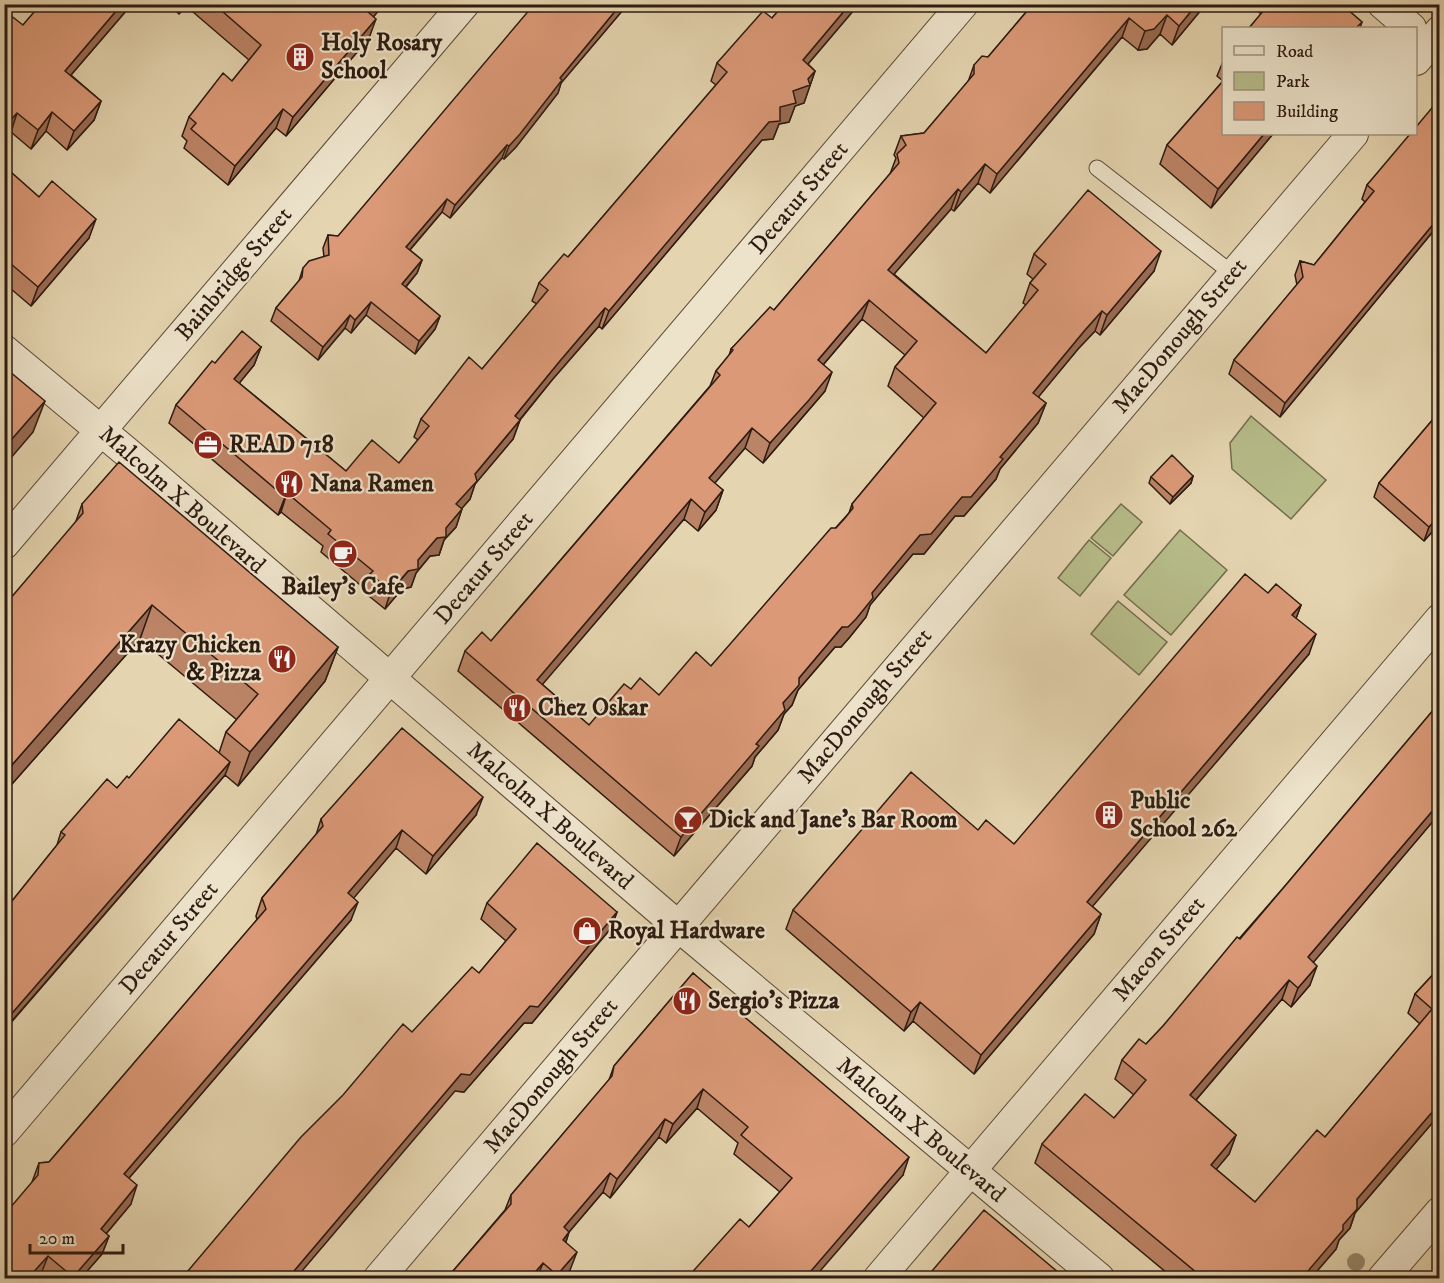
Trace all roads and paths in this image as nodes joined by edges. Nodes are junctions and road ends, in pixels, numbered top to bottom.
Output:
1 (464, 4) edge
2 (963, 4) edge
3 (1383, 4) edge
4 (1409, 27) edge
5 (1352, 135) edge
6 (1097, 168) dead end
7 (1233, 274) junction
8 (4, 350) edge
9 (101, 430) junction
10 (4, 544) edge
11 (1440, 619) edge
12 (389, 678) junction
13 (678, 926) junction
14 (4, 1132) edge
15 (970, 1172) junction
16 (1440, 1212) edge
17 (379, 1278) edge
18 (879, 1278) edge
19 (1099, 1278) edge
20 (1383, 1278) edge

1 - 9 street, Bainbridge Street
2 - 12 street, Decatur Street
3 - 4 street
5 - 7 street, MacDonough Street
6 - 7 lane
7 - 13 street, MacDonough Street
8 - 9 street, Malcolm X Boulevard
9 - 10 street, Bainbridge Street
9 - 12 street, Malcolm X Boulevard
11 - 15 street, Macon Street
12 - 13 street, Malcolm X Boulevard
12 - 14 street, Decatur Street
13 - 15 street, Malcolm X Boulevard
13 - 17 street, MacDonough Street
15 - 18 street, Macon Street
15 - 19 street, Malcolm X Boulevard
16 - 20 street

